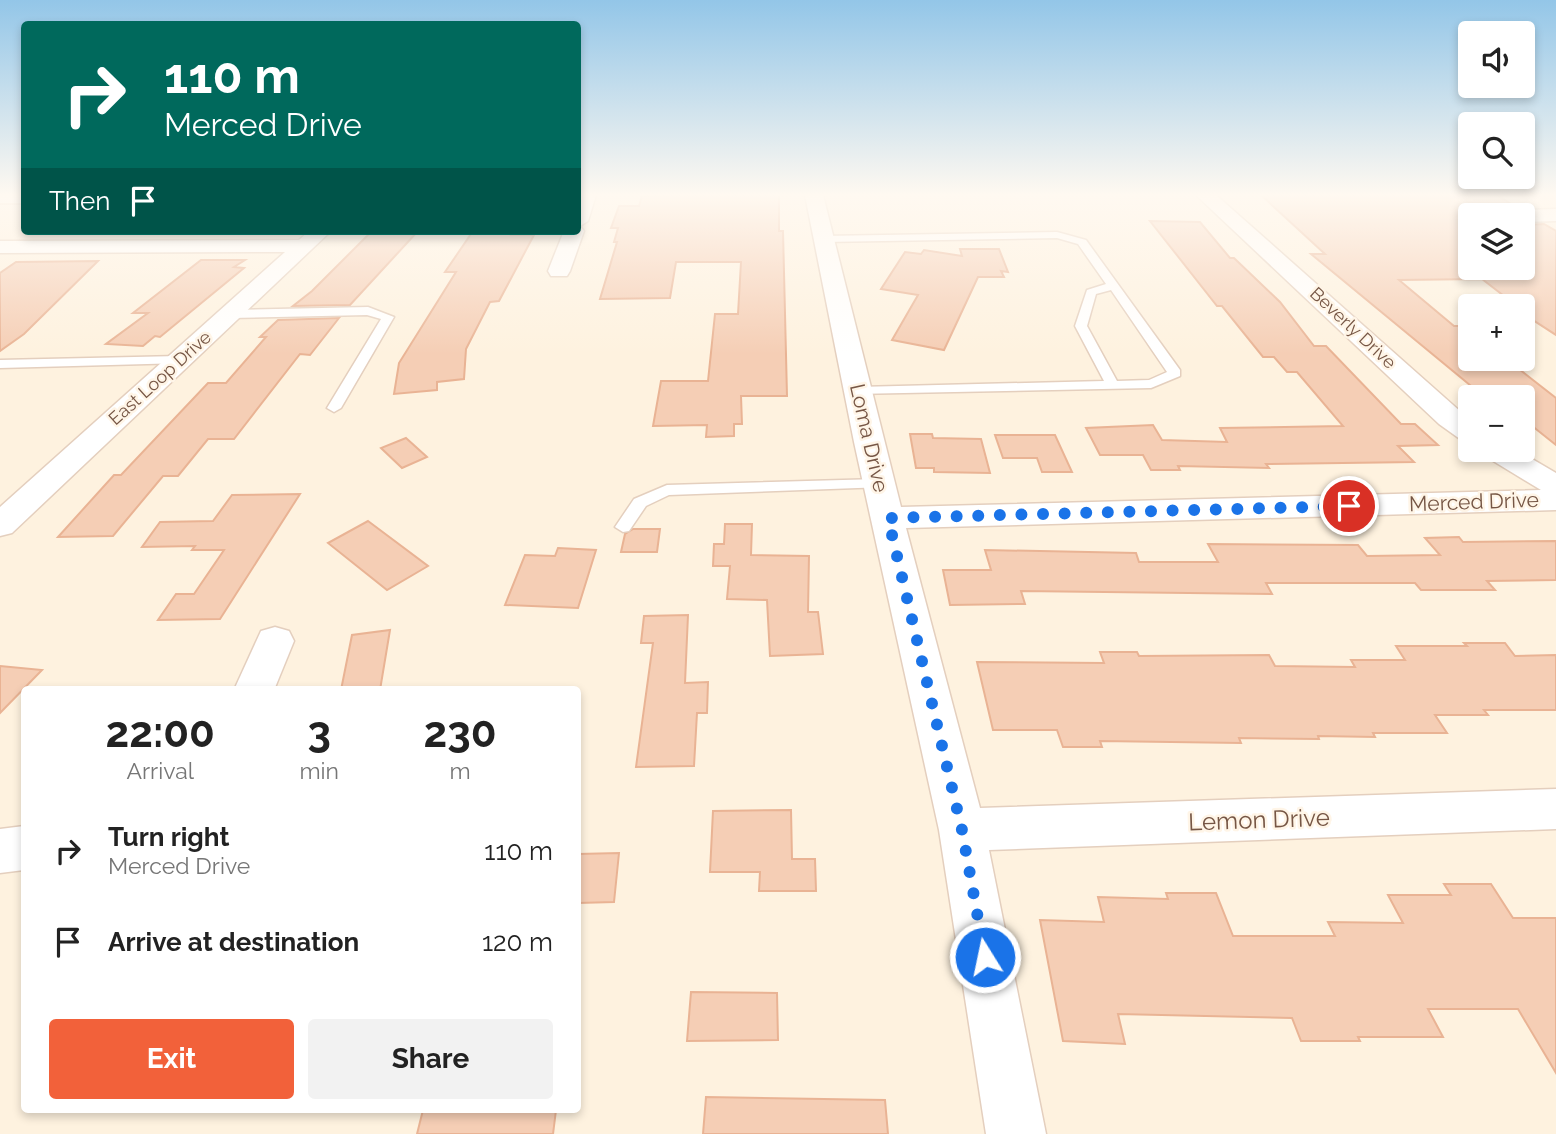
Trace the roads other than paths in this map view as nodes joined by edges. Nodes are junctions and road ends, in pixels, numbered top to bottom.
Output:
1 (302, 248) edge
2 (568, 248) edge
3 (825, 248) edge
4 (1086, 248) edge
5 (1265, 248) edge
6 (559, 271) dead end
7 (1114, 286) junction
8 (230, 314) junction
9 (179, 360) junction
10 (0, 364) edge
11 (1113, 385) junction
12 (858, 391) junction
13 (334, 408) dead end
14 (1458, 423) edge
15 (1517, 462) edge
16 (1556, 485) edge
17 (1556, 500) edge
18 (884, 501) junction
19 (0, 525) edge
20 (623, 527) dead end
21 (275, 641) dead end
22 (256, 686) edge
23 (1556, 809) edge
24 (962, 830) junction
25 (21, 848) edge
26 (0, 851) edge
27 (1016, 1134) edge

1 - 8 street, East Loop Drive
2 - 6 street
3 - 12 street, Loma Drive
4 - 7 lane
5 - 14 street, Beverly Drive
7 - 11 lane
7 - 11 lane
8 - 9 street, East Loop Drive
8 - 13 lane
9 - 10 lane
9 - 19 street, East Loop Drive
11 - 12 lane
12 - 18 street, Loma Drive
15 - 16 street
17 - 18 street, Merced Drive
18 - 20 lane
18 - 24 street, Loma Drive
21 - 22 street
23 - 24 street, Lemon Drive
24 - 27 street, Loma Drive
25 - 26 street

